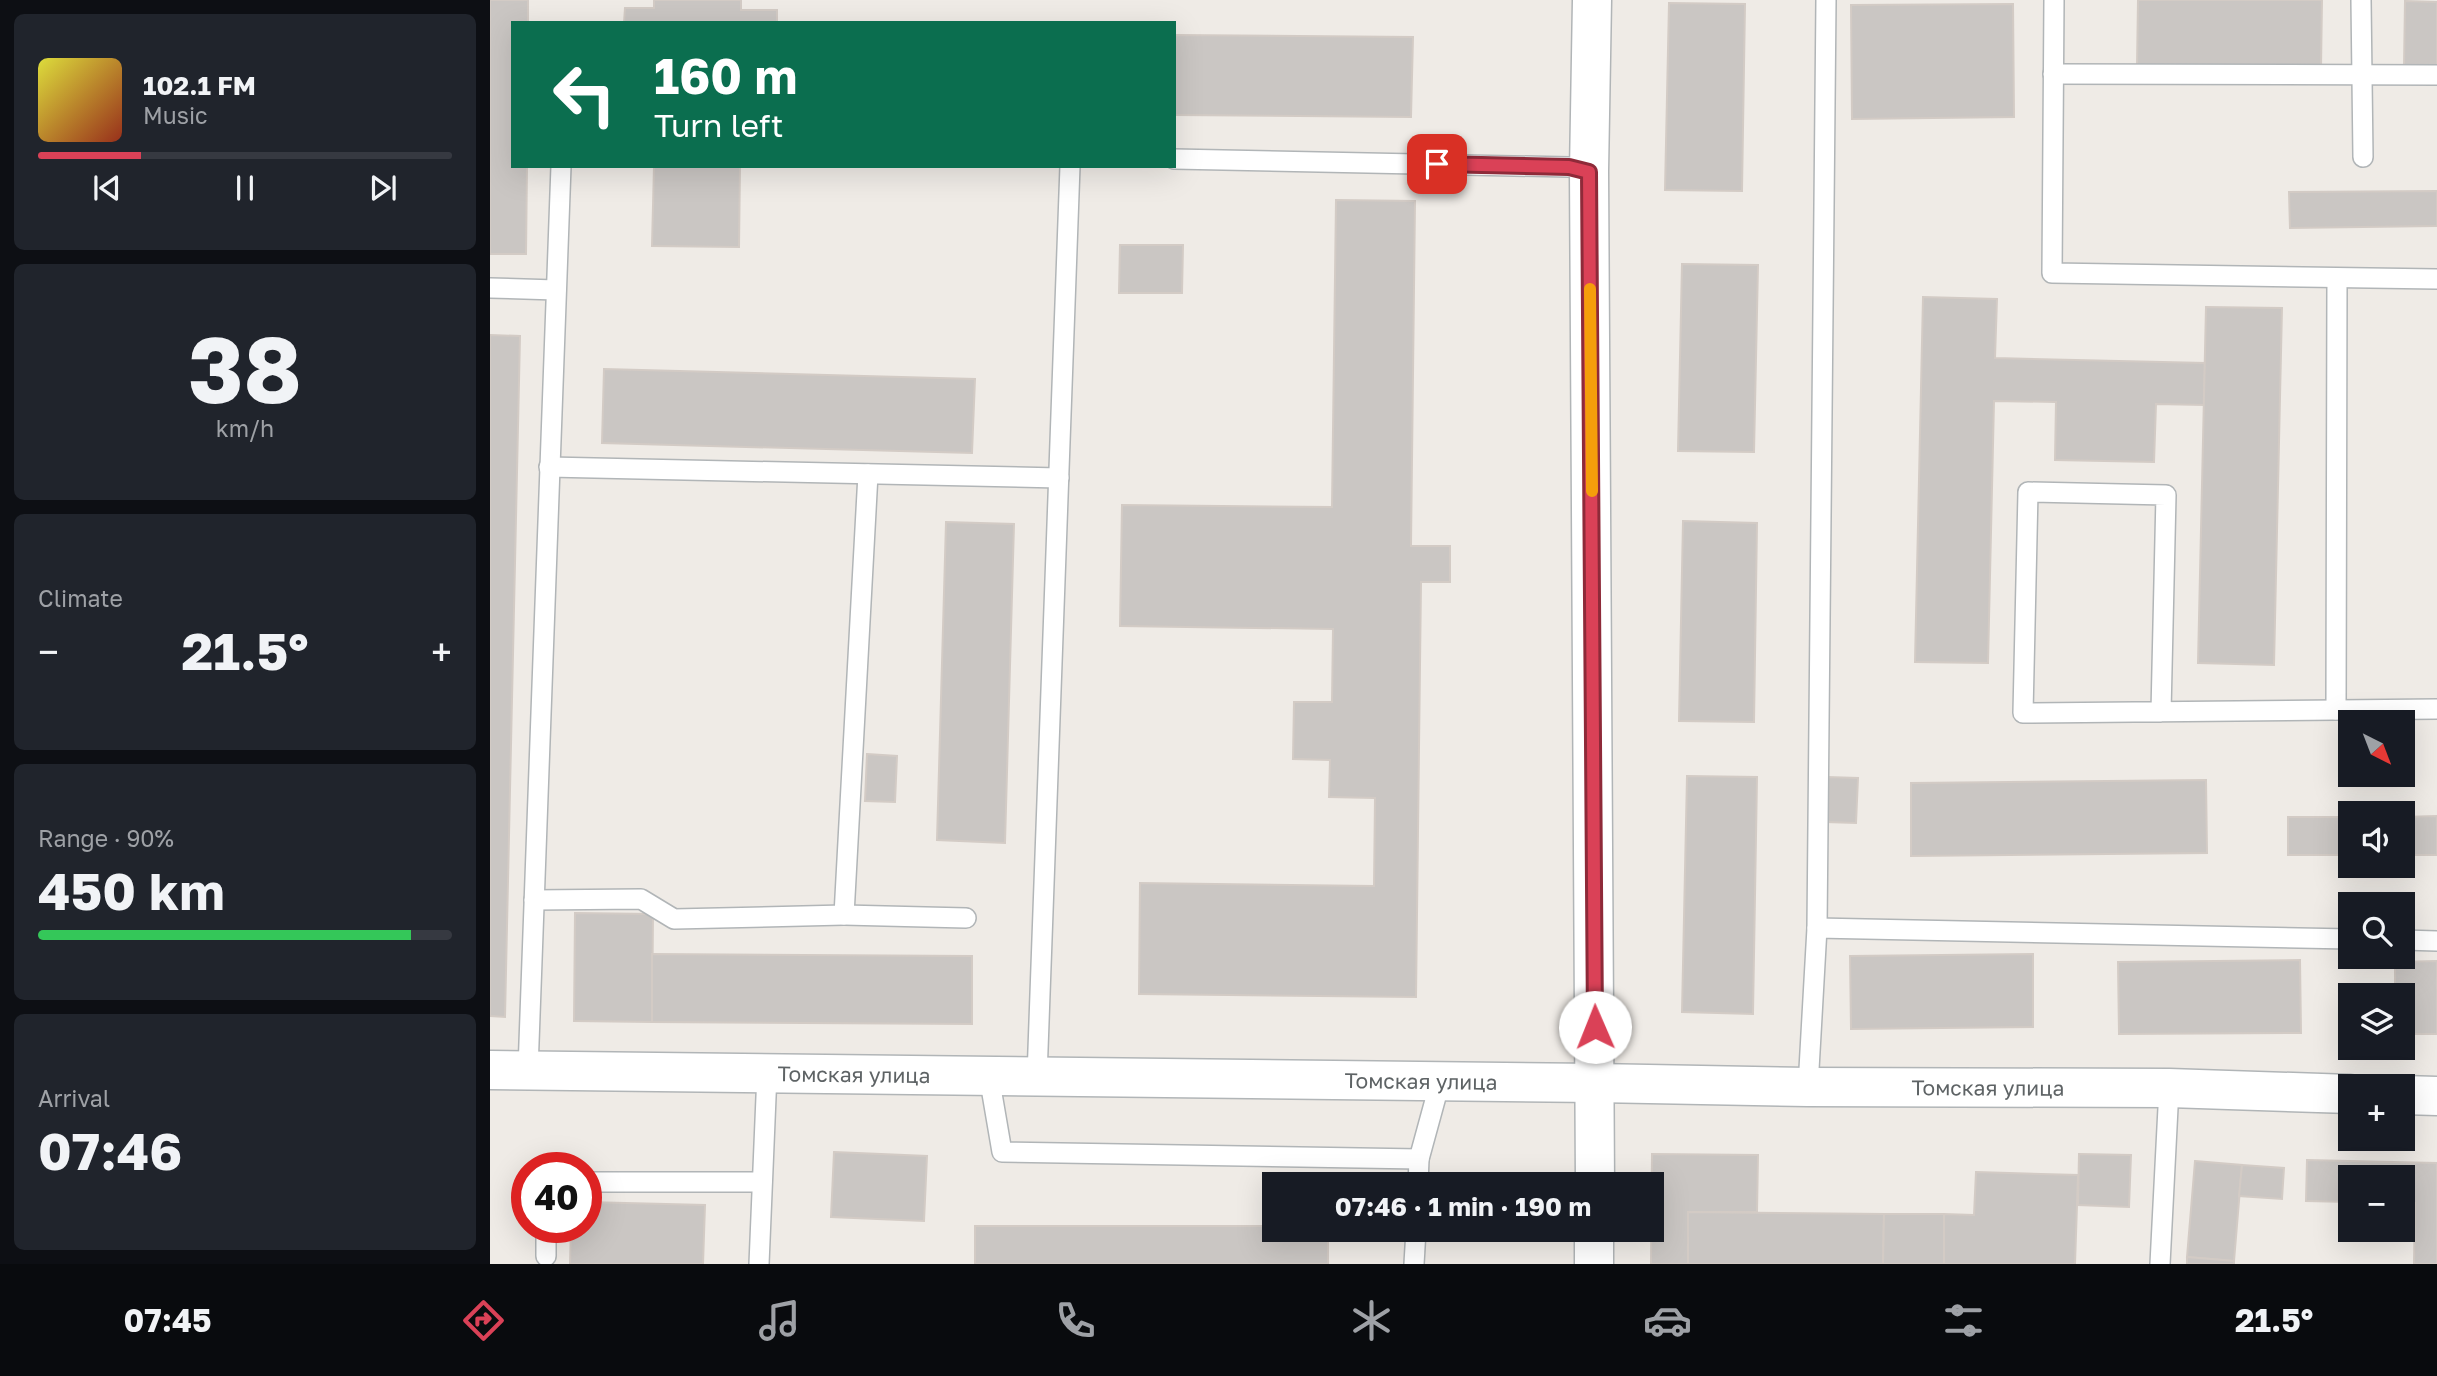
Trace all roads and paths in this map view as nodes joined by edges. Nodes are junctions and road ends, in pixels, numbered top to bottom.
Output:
1 (1592, 0) edge
2 (1826, 0) edge
3 (2054, 0) edge
4 (2361, 0) edge
5 (2053, 74) junction
6 (2437, 75) edge
7 (2362, 76) junction
8 (2364, 157) dead end
9 (1176, 159) edge
10 (561, 168) edge
11 (1070, 168) edge
12 (1589, 172) junction
13 (2337, 278) junction
14 (2437, 279) edge
15 (490, 288) edge
16 (556, 290) junction
17 (549, 467) junction
18 (868, 474) junction
19 (1059, 478) junction
20 (2437, 709) edge
21 (2336, 710) junction
22 (2161, 712) junction
23 (534, 900) junction
24 (844, 915) junction
25 (966, 918) dead end
26 (1817, 928) junction
27 (2338, 939) edge
28 (2415, 940) edge
29 (2437, 941) edge
30 (490, 1070) edge
31 (528, 1070) junction
32 (767, 1073) junction
33 (989, 1076) junction
34 (1037, 1077) junction
35 (1440, 1082) junction
36 (1596, 1083) junction
37 (1808, 1087) junction
38 (2169, 1088) junction
39 (2338, 1094) edge
40 (2415, 1095) edge
41 (2437, 1096) edge
42 (1419, 1159) junction
43 (1418, 1172) edge
44 (1595, 1172) edge
45 (602, 1182) edge
46 (762, 1182) junction
47 (1415, 1242) edge
48 (1594, 1242) edge
49 (546, 1243) edge
50 (546, 1256) dead end
51 (759, 1264) edge
52 (1414, 1264) edge
53 (1594, 1264) edge
54 (2160, 1264) edge

1 - 12 street
2 - 26 lane
3 - 5 lane
4 - 7 lane
5 - 7 lane
5 - 13 lane
6 - 7 lane
7 - 8 lane
9 - 12 lane
10 - 16 lane
11 - 19 lane
12 - 36 street
13 - 14 lane
13 - 21 lane
15 - 16 lane
16 - 17 lane
17 - 18 lane
17 - 23 lane
18 - 19 lane
18 - 24 lane
19 - 34 lane
20 - 21 lane
21 - 22 lane
22 - 22 lane
23 - 24 lane
23 - 31 lane
24 - 25 lane
26 - 27 lane
26 - 37 lane
28 - 29 lane
30 - 31 street, Томская улица
31 - 32 street, Томская улица
32 - 33 street, Томская улица
32 - 46 lane
33 - 34 street, Томская улица
33 - 42 lane
34 - 35 street, Томская улица
35 - 36 street, Томская улица
35 - 42 lane
36 - 37 street, Томская улица
36 - 44 street
37 - 38 street, Томская улица
38 - 39 street, Томская улица
38 - 54 lane
40 - 41 street
42 - 43 lane
45 - 46 lane
46 - 51 lane
47 - 52 lane
48 - 53 street
49 - 50 lane

